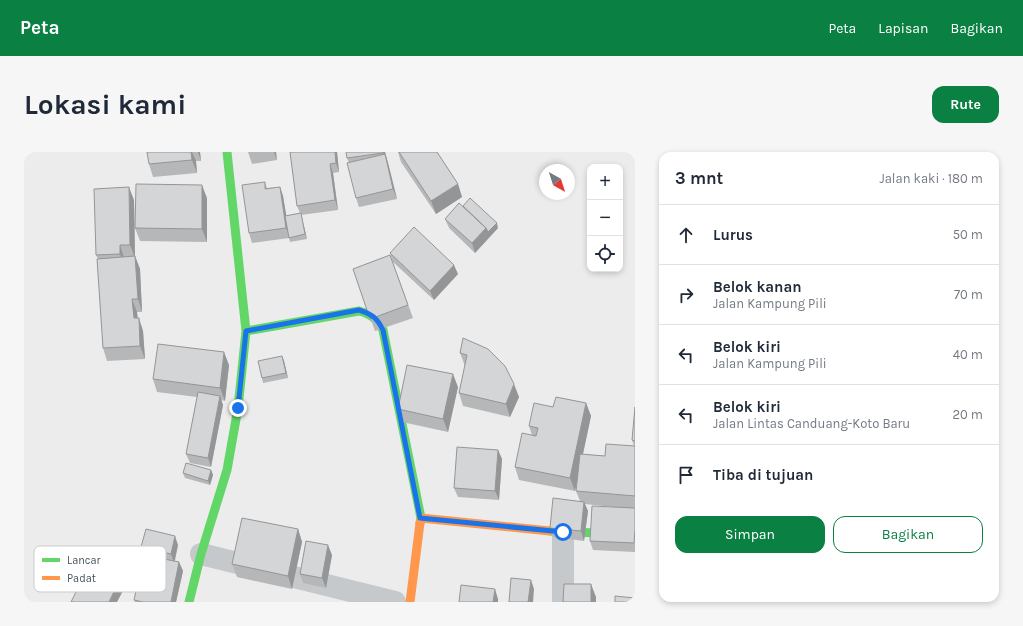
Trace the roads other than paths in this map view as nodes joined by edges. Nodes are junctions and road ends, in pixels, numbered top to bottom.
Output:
1 (227, 152) edge
2 (246, 331) junction
3 (420, 518) junction
4 (563, 532) junction
5 (629, 535) edge
6 (201, 554) junction
7 (189, 602) edge
8 (395, 602) edge
9 (410, 602) edge
10 (562, 602) edge

1 - 2 street
2 - 3 street
2 - 6 street
3 - 4 street
3 - 9 street
4 - 5 street
4 - 10 street
6 - 7 street
6 - 8 street

